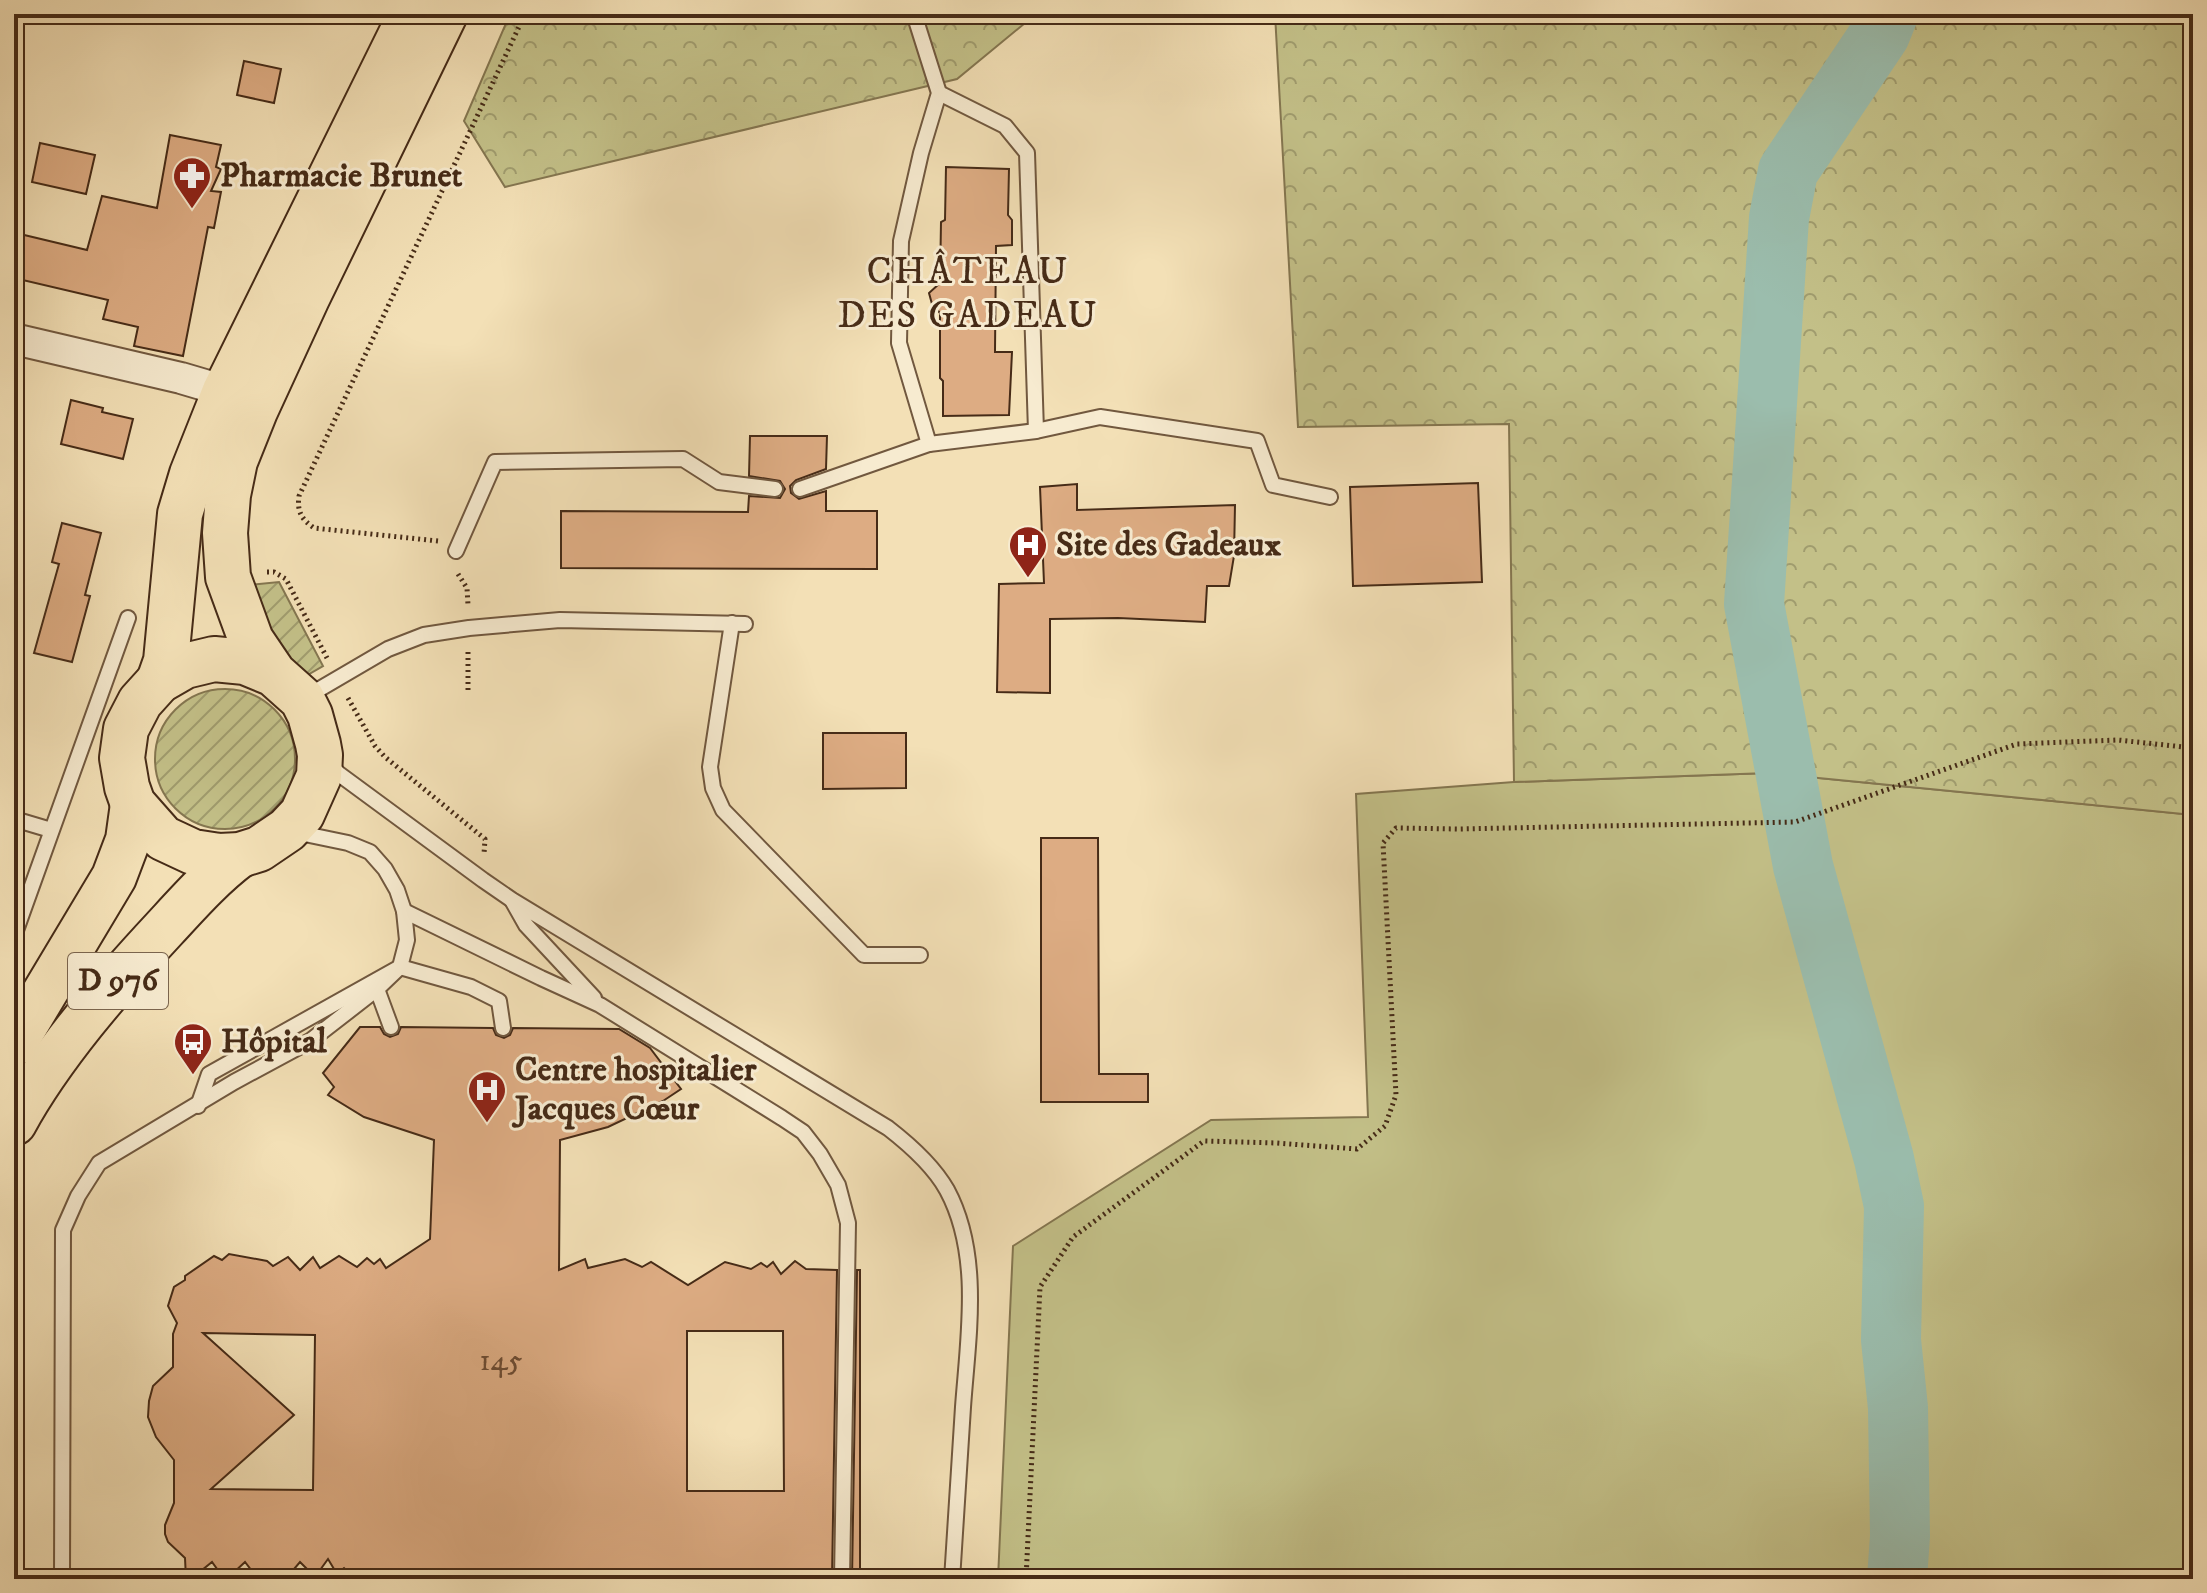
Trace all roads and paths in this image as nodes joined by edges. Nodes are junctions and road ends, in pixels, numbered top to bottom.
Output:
1 (411, 14) edge
2 (445, 14) edge
3 (525, 14) edge
4 (914, 14) edge
5 (939, 93) junction
6 (14, 339) edge
7 (225, 391) junction
8 (1036, 431) junction
9 (929, 444) junction
10 (775, 489) dead end
11 (800, 489) dead end
12 (1330, 497) dead end
13 (456, 551) junction
14 (260, 573) dead end
15 (128, 618) dead end
16 (469, 628) junction
17 (159, 681) junction
18 (304, 684) junction
19 (468, 690) dead end
20 (109, 723) junction
21 (2193, 748) edge
22 (320, 755) junction
23 (133, 804) junction
24 (14, 819) edge
25 (51, 830) junction
26 (287, 830) junction
27 (240, 855) junction
28 (483, 863) dead end
29 (512, 900) junction
30 (404, 911) junction
31 (14, 936) edge
32 (920, 955) dead end
33 (400, 967) junction
34 (377, 989) junction
35 (600, 1005) junction
36 (391, 1027) dead end
37 (503, 1028) dead end
38 (14, 1044) edge
39 (198, 1106) junction
40 (16, 1117) edge
41 (62, 1579) edge
42 (842, 1579) edge
43 (952, 1579) edge
44 (1026, 1579) edge

1 - 7 main road
2 - 18 main road
3 - 13 path
4 - 5 lane
5 - 8 lane
5 - 9 lane
6 - 7 street
7 - 17 main road
8 - 9 lane
8 - 12 lane
9 - 11 lane
10 - 13 lane
13 - 16 path
14 - 18 path
15 - 20 lane
16 - 18 lane
16 - 19 path
16 - 32 lane
17 - 18 main road
17 - 20 main road
18 - 22 main road
18 - 28 path
20 - 23 main road
20 - 25 lane
21 - 44 path
22 - 26 main road
22 - 29 lane
23 - 27 main road
23 - 38 main road, D 976
24 - 25 lane
25 - 31 lane
26 - 27 main road
26 - 30 lane
27 - 40 main road, D 976
29 - 35 lane
29 - 43 lane
30 - 33 lane
30 - 35 lane
33 - 34 lane
33 - 37 lane
33 - 39 lane
34 - 36 lane
34 - 39 lane
35 - 42 lane
39 - 41 lane

